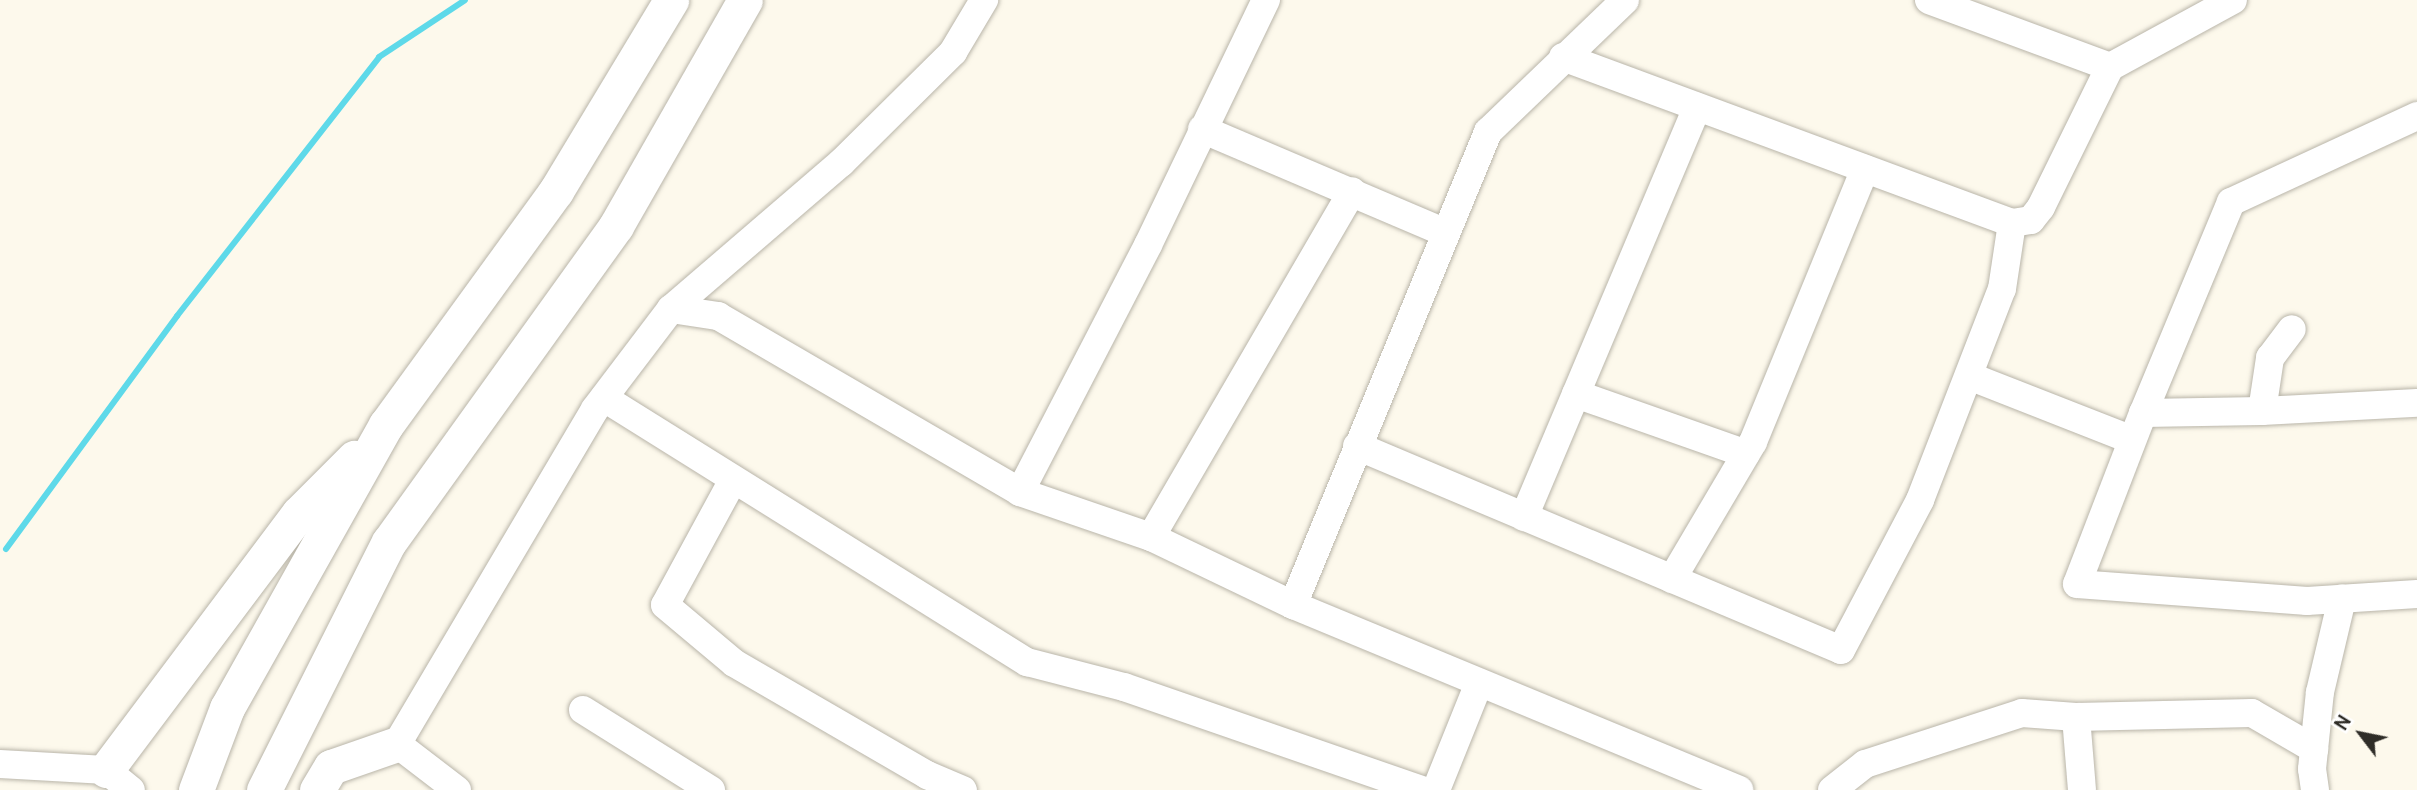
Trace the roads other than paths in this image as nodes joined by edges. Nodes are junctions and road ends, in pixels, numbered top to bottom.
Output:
1 (671, 0) edge
2 (746, 0) edge
3 (984, 0) edge
4 (1266, 0) edge
5 (1625, 0) edge
6 (1929, 0) edge
7 (2233, 0) edge
8 (1563, 57) junction
9 (2110, 67) junction
10 (1697, 107) junction
11 (2417, 116) edge
12 (1202, 129) junction
13 (1865, 169) junction
14 (1352, 191) junction
15 (2012, 223) junction
16 (1446, 233) junction
17 (671, 309) junction
18 (2292, 330) dead end
19 (1969, 376) junction
20 (1576, 394) junction
21 (604, 398) junction
22 (2417, 403) edge
23 (2262, 411) junction
24 (2143, 413) junction
25 (386, 425) junction
26 (2132, 440) junction
27 (1357, 446) junction
28 (1746, 454) junction
29 (733, 480) junction
30 (1020, 492) junction
31 (1524, 517) junction
32 (1152, 537) junction
33 (1672, 579) junction
34 (2417, 594) edge
35 (2342, 599) junction
36 (1293, 605) junction
37 (1479, 682) junction
38 (583, 710) dead end
39 (2076, 717) junction
40 (397, 744) junction
41 (2314, 748) junction
42 (0, 764) edge
43 (119, 780) edge
44 (196, 790) edge
45 (264, 790) edge
46 (317, 790) edge
47 (457, 790) edge
48 (710, 790) edge
49 (963, 790) edge
50 (1422, 790) edge
51 (1436, 790) edge
52 (1739, 790) edge
53 (1832, 790) edge
54 (2082, 790) edge
55 (2315, 790) edge

1 - 25 main road
2 - 45 main road
3 - 17 street
4 - 12 street
5 - 8 street
6 - 9 street
7 - 9 street
8 - 10 street
8 - 16 street
9 - 15 street
10 - 13 street
10 - 20 street
11 - 24 street
12 - 14 street
12 - 30 street
13 - 15 street
13 - 28 street
14 - 16 street
14 - 32 street
15 - 19 street
16 - 27 street
17 - 21 street
17 - 30 street
18 - 23 street
19 - 26 street
19 - 33 street
20 - 28 street
20 - 31 street
21 - 29 street
21 - 40 street
22 - 23 street
23 - 24 street
24 - 26 street
25 - 43 main road
25 - 44 main road
26 - 35 street
27 - 31 street
27 - 36 street
28 - 33 street
29 - 49 street
29 - 50 street
30 - 32 street
31 - 33 street
32 - 36 street
34 - 35 street
35 - 41 street
36 - 37 street
37 - 51 street
37 - 52 street
38 - 48 street
39 - 41 street
39 - 53 street
39 - 54 street
40 - 46 main road
40 - 47 street
41 - 55 street
42 - 43 street

